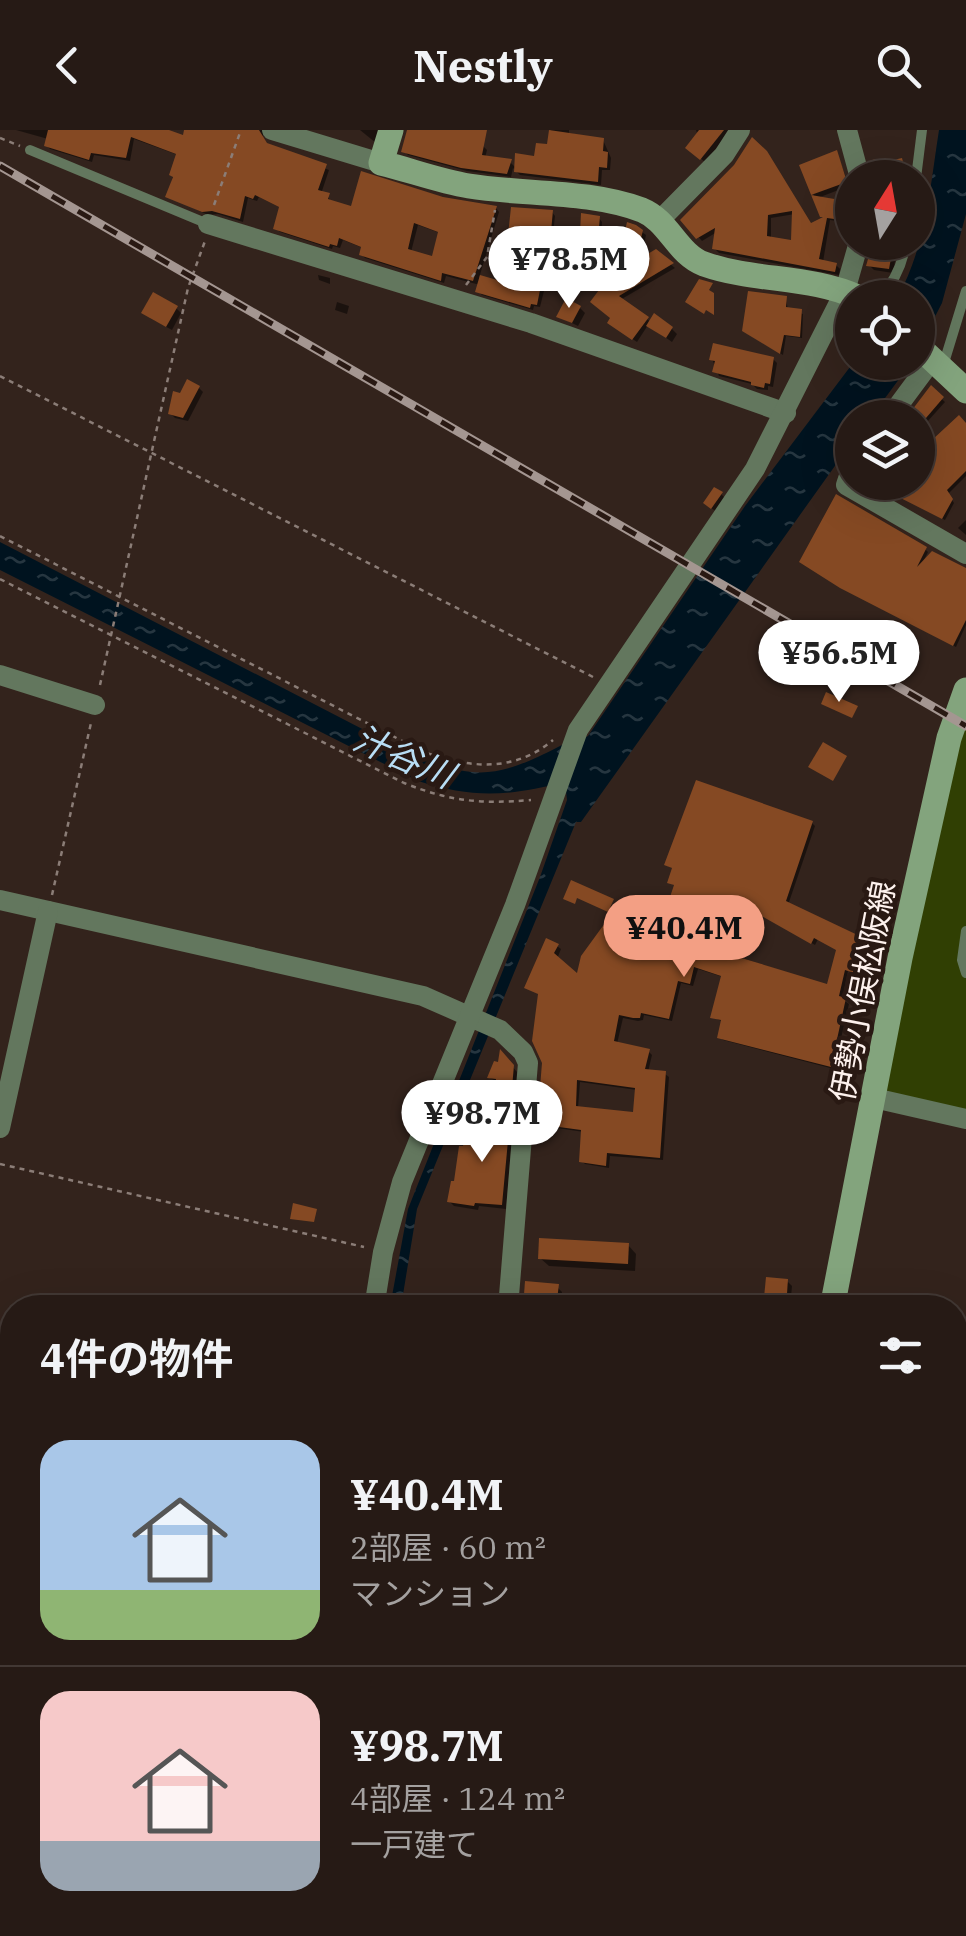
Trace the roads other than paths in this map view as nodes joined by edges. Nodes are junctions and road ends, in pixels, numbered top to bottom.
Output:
1 (272, 130) edge
2 (391, 130) edge
3 (740, 130) edge
4 (847, 130) edge
5 (922, 130) edge
6 (30, 150) road end
7 (855, 160) edge
8 (918, 160) edge
9 (380, 163) junction
10 (659, 221) junction
11 (208, 224) joint
12 (835, 289) edge
13 (966, 291) edge
14 (835, 316) edge
15 (935, 358) edge
16 (935, 362) edge
17 (966, 391) edge
18 (786, 413) junction
19 (873, 500) edge
20 (966, 554) edge
21 (0, 675) edge
22 (966, 690) edge
23 (95, 705) road end
24 (0, 900) edge
25 (48, 911) junction
26 (966, 931) edge
27 (966, 974) edge
28 (469, 1018) junction
29 (874, 1098) junction
30 (966, 1120) edge
31 (0, 1128) edge
32 (376, 1295) edge
33 (509, 1295) edge
34 (835, 1295) edge

1 - 9 street
2 - 9 main road
3 - 10 street
4 - 7 street
5 - 8 lane
6 - 11 lane
9 - 10 main road
10 - 12 main road
11 - 18 street
13 - 15 lane
14 - 18 street
16 - 17 main road
18 - 28 street
19 - 20 street
21 - 23 street
22 - 29 main road, 伊勢小俣松阪線
24 - 25 street
25 - 28 street
25 - 31 street
26 - 27 lane
28 - 32 street
28 - 33 street
29 - 30 street
29 - 34 main road, 伊勢小俣松阪線

